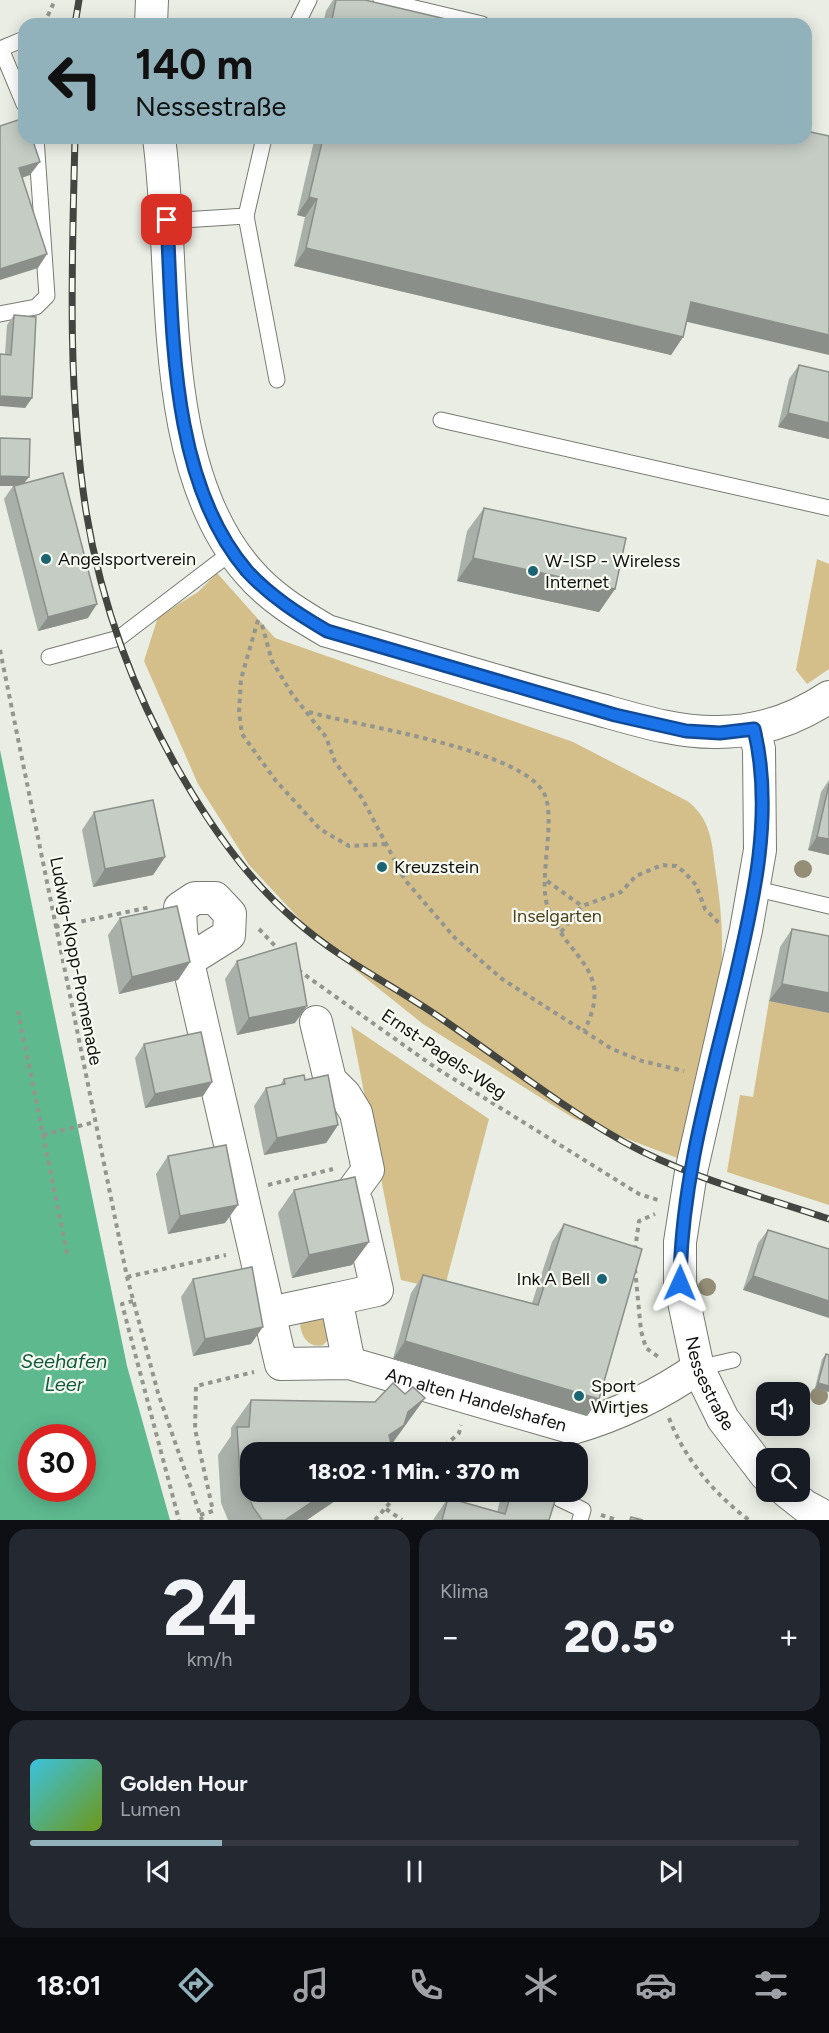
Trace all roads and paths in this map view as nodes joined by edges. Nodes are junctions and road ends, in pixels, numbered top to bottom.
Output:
1 (55, 0) edge
2 (152, 0) edge
3 (309, 0) edge
4 (381, 0) edge
5 (47, 18) edge
6 (152, 18) edge
7 (300, 18) edge
8 (457, 18) edge
9 (18, 42) edge
10 (1, 49) edge
11 (18, 90) edge
12 (36, 144) edge
13 (160, 144) edge
14 (263, 144) edge
15 (246, 216) junction
16 (167, 220) junction
17 (0, 314) edge
18 (277, 380) dead end
19 (441, 420) dead end
20 (829, 508) edge
21 (233, 551) junction
22 (0, 650) edge
23 (49, 657) dead end
24 (829, 697) edge
25 (308, 711) junction
26 (754, 729) junction
27 (387, 844) junction
28 (547, 881) junction
29 (753, 888) junction
30 (582, 906) junction
31 (829, 906) edge
32 (180, 908) junction
33 (254, 924) dead end
34 (55, 927) junction
35 (746, 930) junction
36 (561, 932) junction
37 (283, 955) edge
38 (189, 960) junction
39 (291, 963) edge
40 (18, 1011) dead end
41 (316, 1022) dead end
42 (584, 1031) junction
43 (711, 1078) junction
44 (95, 1122) junction
45 (43, 1135) junction
46 (351, 1177) junction
47 (241, 1191) junction
48 (677, 1206) junction
49 (254, 1250) junction
50 (635, 1253) edge
51 (68, 1258) dead end
52 (635, 1264) edge
53 (127, 1277) junction
54 (336, 1299) junction
55 (133, 1301) junction
56 (270, 1313) junction
57 (733, 1360) dead end
58 (281, 1364) junction
59 (349, 1364) junction
60 (698, 1368) junction
61 (659, 1392) junction
62 (756, 1462) edge
63 (391, 1502) edge
64 (568, 1502) edge
65 (800, 1502) edge
66 (386, 1509) junction
67 (741, 1514) junction
68 (201, 1517) edge
69 (829, 1519) edge
70 (179, 1520) edge
71 (375, 1520) edge
72 (402, 1520) edge
73 (580, 1520) edge
74 (739, 1520) edge
75 (749, 1520) edge

1 - 5 path
2 - 6 street
3 - 7 lane
4 - 8 lane
9 - 10 lane
10 - 11 lane
12 - 17 lane
13 - 16 street
14 - 15 lane
15 - 16 lane
15 - 18 lane
16 - 21 street
19 - 20 lane
21 - 23 lane
21 - 26 street
22 - 34 path, Ludwig-Klopp-Promenade
24 - 26 street
25 - 27 path
25 - 27 path
25 - 28 path
26 - 29 street, Nessestraße
27 - 42 path
28 - 30 path
28 - 36 path
29 - 31 lane
29 - 35 street, Nessestraße
30 - 35 path
30 - 36 path
32 - 34 path
32 - 38 street
32 - 38 street
33 - 37 path
34 - 44 path, Ludwig-Klopp-Promenade
35 - 43 street, Nessestraße
36 - 42 path
38 - 47 street
39 - 48 path, Ernst-Pagels-Weg
40 - 45 path
41 - 46 street
42 - 43 path
43 - 48 street, Nessestraße
44 - 45 path
44 - 53 path, Ludwig-Klopp-Promenade
45 - 51 path
46 - 47 path
46 - 54 street
47 - 49 street
48 - 50 path
48 - 60 street, Nessestraße
49 - 53 path
49 - 56 street
52 - 60 path
53 - 55 path, Ludwig-Klopp-Promenade
54 - 56 street
54 - 59 street
55 - 68 path, Ludwig-Klopp-Promenade
55 - 70 path
56 - 58 street
57 - 60 lane
58 - 59 street, Am alten Handelshafen
58 - 68 path
59 - 61 street, Am alten Handelshafen
60 - 61 street, Am alten Handelshafen
60 - 62 street, Nessestraße
61 - 67 path
63 - 66 path
64 - 73 lane
65 - 69 street
66 - 71 path
66 - 72 path
67 - 74 path
67 - 75 path

